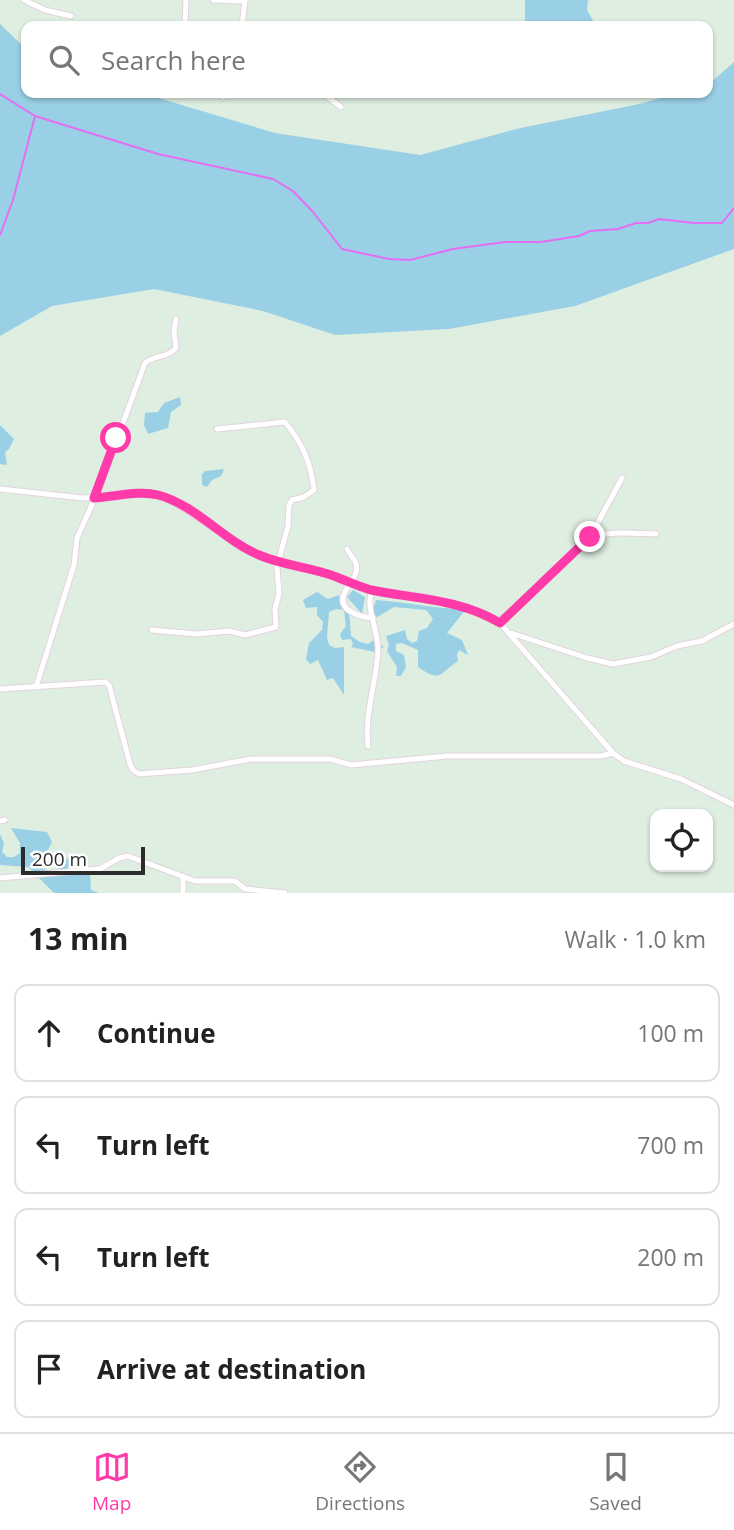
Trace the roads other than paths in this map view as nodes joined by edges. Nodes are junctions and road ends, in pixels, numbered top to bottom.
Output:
1 (24, 0) edge
2 (186, 0) edge
3 (213, 0) edge
4 (245, 1) edge
5 (71, 16) dead end
6 (185, 21) edge
7 (243, 21) edge
8 (329, 98) edge
9 (341, 107) dead end
10 (176, 320) dead end
11 (217, 429) dead end
12 (622, 478) dead end
13 (0, 489) edge
14 (94, 498) junction
15 (656, 534) dead end
16 (590, 537) junction
17 (347, 549) dead end
18 (278, 560) junction
19 (351, 583) junction
20 (372, 590) junction
21 (373, 618) junction
22 (500, 623) junction
23 (734, 624) edge
24 (152, 630) dead end
25 (734, 631) edge
26 (508, 632) junction
27 (36, 687) junction
28 (0, 689) edge
29 (368, 746) dead end
30 (613, 753) junction
31 (734, 805) edge
32 (0, 878) edge
33 (183, 878) junction
34 (183, 893) edge
35 (285, 893) edge

1 - 5 street
2 - 6 street
3 - 4 street
4 - 7 street
8 - 9 street
10 - 14 street
11 - 18 street
12 - 16 street
13 - 14 street
14 - 18 street
14 - 27 street
15 - 16 street
16 - 22 street
17 - 19 street
18 - 19 street
18 - 24 street
19 - 20 street
19 - 21 street
20 - 21 street
20 - 22 street
21 - 29 street
22 - 26 street
23 - 25 street
23 - 26 street
26 - 30 street
27 - 28 street
27 - 30 street
30 - 31 street
32 - 33 street
33 - 34 street
33 - 35 street

